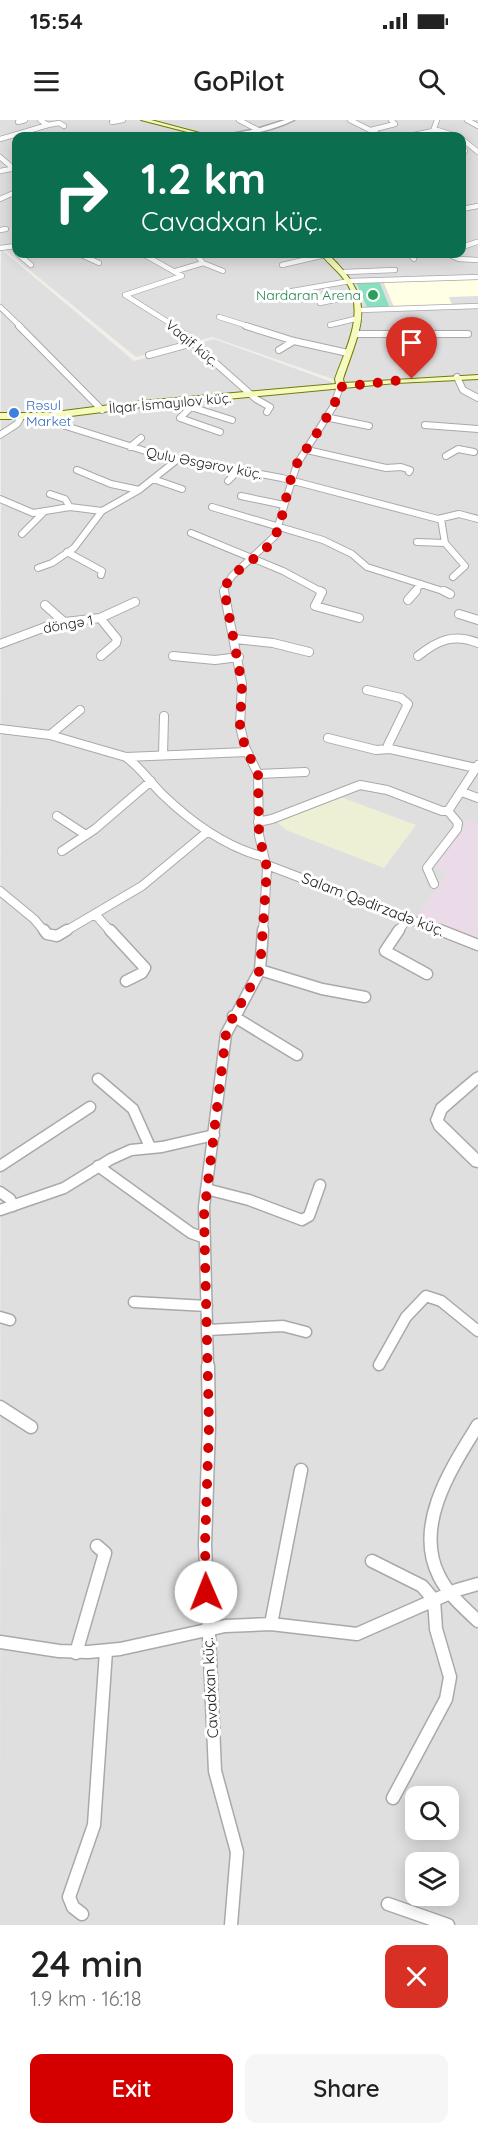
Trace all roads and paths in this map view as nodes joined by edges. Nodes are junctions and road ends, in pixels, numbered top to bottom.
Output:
1 (25, 120) edge
2 (40, 120) edge
3 (123, 120) edge
4 (144, 120) edge
5 (239, 120) edge
6 (291, 120) edge
7 (350, 120) edge
8 (391, 120) edge
9 (438, 120) edge
10 (467, 120) edge
11 (281, 121) edge
12 (18, 122) dead end
13 (112, 122) dead end
14 (48, 125) junction
15 (64, 126) dead end
16 (478, 126) edge
17 (434, 129) junction
18 (258, 130) junction
19 (371, 130) junction
20 (24, 132) edge
21 (192, 132) edge
22 (246, 132) edge
23 (375, 132) edge
24 (423, 132) edge
25 (443, 132) edge
26 (466, 142) edge
27 (473, 146) junction
28 (466, 149) edge
29 (477, 155) edge
30 (23, 258) edge
31 (88, 258) edge
32 (151, 258) edge
33 (199, 258) edge
34 (311, 258) edge
35 (329, 258) edge
36 (457, 258) edge
37 (478, 260) edge
38 (99, 263) dead end
39 (203, 263) junction
40 (31, 265) dead end
41 (282, 266) dead end
42 (395, 270) dead end
43 (176, 271) junction
44 (223, 271) dead end
45 (344, 272) junction
46 (478, 277) edge
47 (350, 281) junction
48 (275, 294) dead end
49 (357, 295) junction
50 (320, 303) dead end
51 (478, 306) edge
52 (0, 307) edge
53 (360, 314) junction
54 (219, 317) dead end
55 (330, 326) dead end
56 (356, 334) junction
57 (468, 334) dead end
58 (294, 341) junction
59 (193, 343) junction
60 (279, 350) dead end
61 (348, 353) junction
62 (149, 355) dead end
63 (478, 376) edge
64 (457, 377) junction
65 (340, 387) junction
66 (252, 395) junction
67 (478, 398) edge
68 (198, 400) junction
69 (191, 407) junction
70 (102, 410) junction
71 (267, 412) dead end
72 (0, 416) edge
73 (21, 417) junction
74 (37, 417) junction
75 (326, 417) junction
76 (232, 420) dead end
77 (425, 424) dead end
78 (369, 426) dead end
79 (478, 429) edge
80 (220, 432) dead end
81 (0, 435) edge
82 (141, 438) dead end
83 (130, 447) junction
84 (461, 448) dead end
85 (307, 450) junction
86 (476, 451) edge
87 (227, 456) dead end
88 (446, 456) dead end
89 (178, 459) junction
90 (221, 466) junction
91 (77, 470) dead end
92 (239, 470) junction
93 (409, 472) dead end
94 (153, 479) junction
95 (292, 481) junction
96 (228, 482) dead end
97 (139, 489) junction
98 (182, 489) dead end
99 (50, 494) dead end
100 (241, 496) dead end
101 (2, 502) edge
102 (284, 506) junction
103 (70, 507) junction
104 (212, 507) dead end
105 (102, 511) junction
106 (43, 513) junction
107 (441, 519) junction
108 (478, 519) edge
109 (278, 525) junction
110 (22, 534) dead end
111 (190, 534) dead end
112 (417, 542) dead end
113 (445, 543) junction
114 (67, 552) junction
115 (253, 558) junction
116 (38, 568) dead end
117 (101, 576) dead end
118 (453, 577) dead end
119 (421, 584) junction
120 (450, 594) dead end
121 (408, 600) dead end
122 (135, 602) dead end
123 (45, 605) dead end
124 (459, 614) dead end
125 (100, 618) junction
126 (359, 618) dead end
127 (478, 620) edge
128 (63, 621) junction
129 (235, 639) junction
130 (478, 643) edge
131 (0, 644) edge
132 (309, 652) dead end
133 (101, 656) dead end
134 (173, 656) dead end
135 (418, 656) dead end
136 (239, 657) junction
137 (367, 690) dead end
138 (80, 710) dead end
139 (164, 716) dead end
140 (0, 729) edge
141 (50, 735) junction
142 (328, 738) dead end
143 (390, 749) junction
144 (248, 752) junction
145 (163, 755) junction
146 (126, 757) junction
147 (477, 767) edge
148 (305, 772) dead end
149 (258, 774) junction
150 (151, 782) junction
151 (462, 792) junction
152 (478, 798) edge
153 (448, 811) junction
154 (57, 816) dead end
155 (258, 822) junction
156 (207, 832) junction
157 (86, 835) junction
158 (62, 851) dead end
159 (266, 861) junction
160 (434, 884) dead end
161 (0, 891) edge
162 (95, 914) junction
163 (407, 919) junction
164 (478, 945) edge
165 (260, 970) junction
166 (427, 974) dead end
167 (126, 981) dead end
168 (365, 997) dead end
169 (233, 1016) junction
170 (297, 1055) dead end
171 (478, 1077) edge
172 (98, 1078) dead end
173 (90, 1107) dead end
174 (214, 1135) junction
175 (150, 1147) junction
176 (478, 1162) edge
177 (0, 1166) edge
178 (98, 1166) junction
179 (320, 1185) dead end
180 (206, 1189) junction
181 (0, 1192) edge
182 (13, 1206) junction
183 (0, 1210) edge
184 (205, 1238) junction
185 (134, 1302) dead end
186 (207, 1306) junction
187 (208, 1330) junction
188 (478, 1331) edge
189 (306, 1332) dead end
190 (379, 1365) dead end
191 (0, 1407) edge
192 (478, 1425) edge
193 (31, 1427) dead end
194 (301, 1470) dead end
195 (97, 1546) dead end
196 (372, 1561) dead end
197 (478, 1584) edge
198 (450, 1593) junction
199 (434, 1600) junction
200 (478, 1621) edge
201 (271, 1624) junction
202 (207, 1629) junction
203 (0, 1642) edge
204 (106, 1651) junction
205 (76, 1653) junction
206 (393, 1798) dead end
207 (388, 1904) dead end
208 (82, 1914) dead end
209 (231, 1925) edge
210 (448, 1925) edge

1 - 12 street
2 - 14 street
3 - 13 street
4 - 21 main road
5 - 18 street
6 - 11 street
7 - 19 street
8 - 19 street
9 - 17 street
10 - 16 street
11 - 18 street
14 - 15 street
14 - 20 street
17 - 24 street
17 - 25 street
18 - 22 street
19 - 23 street
26 - 27 street
27 - 28 street
27 - 29 street
30 - 40 street
31 - 38 street
32 - 43 street
33 - 39 street
34 - 41 street
35 - 45 main road
36 - 37 street
39 - 43 street
39 - 44 street
42 - 45 street
43 - 59 street, Vaqif küç.
45 - 47 main road
46 - 47 street
47 - 48 street
47 - 49 main road
49 - 50 street
49 - 53 main road
51 - 53 street
52 - 70 street
53 - 55 street
53 - 56 main road
54 - 58 street
56 - 57 street
56 - 61 main road
58 - 60 street
58 - 61 street
59 - 62 street
59 - 66 street, Vaqif küç.
61 - 65 main road
63 - 64 main road, İlqar İsmayılov küç.
64 - 65 main road, İlqar İsmayılov küç.
64 - 67 street
65 - 66 main road, İlqar İsmayılov küç.
65 - 75 street, Cavadxan küç.
66 - 68 main road, İlqar İsmayılov küç.
66 - 71 street, Vaqif küç.
68 - 69 street
68 - 70 main road, İlqar İsmayılov küç.
69 - 76 street
69 - 80 street
70 - 74 main road, İlqar İsmayılov küç.
72 - 73 main road, İlqar İsmayılov küç.
73 - 74 main road, İlqar İsmayılov küç.
73 - 81 street
74 - 83 street, Qulu Əsgərov küç.
75 - 78 street
75 - 85 street, Cavadxan küç.
77 - 79 street
82 - 83 street
83 - 89 street, Qulu Əsgərov küç.
84 - 86 street
85 - 93 street
85 - 95 street, Cavadxan küç.
86 - 88 street
87 - 90 street
89 - 90 street, Qulu Əsgərov küç.
89 - 94 street
90 - 92 street, Qulu Əsgərov küç.
91 - 97 street
92 - 95 street, Qulu Əsgərov küç.
92 - 96 street
94 - 97 street
94 - 98 street
95 - 102 street, Cavadxan küç.
95 - 107 street, Qulu Əsgərov küç.
97 - 105 street
99 - 103 street
100 - 102 street
101 - 106 street
102 - 109 street, Cavadxan küç.
103 - 105 street
103 - 106 street
104 - 109 street
105 - 114 street
106 - 110 street
107 - 108 street, Qulu Əsgərov küç.
107 - 113 street
109 - 115 street, Cavadxan küç.
109 - 119 street
111 - 115 street
112 - 113 street
113 - 118 street
114 - 116 street
114 - 117 street
115 - 126 street
115 - 129 street, Cavadxan küç.
119 - 120 street
119 - 121 street
122 - 125 street, döngə 1
123 - 128 street
124 - 127 street
125 - 128 street, döngə 1
125 - 133 street
128 - 131 street, döngə 1
129 - 132 street
129 - 136 street, Cavadxan küç.
130 - 135 street
134 - 136 street
136 - 144 street, Cavadxan küç.
137 - 143 street
138 - 141 street
139 - 145 street
140 - 141 street
141 - 146 street
142 - 143 street
143 - 147 street
144 - 145 street
144 - 149 street, Cavadxan küç.
145 - 146 street
146 - 150 street, Salam Qədirzadə küç.
147 - 151 street
148 - 149 street
149 - 155 street, Cavadxan küç.
150 - 156 street, Salam Qədirzadə küç.
150 - 157 street
151 - 152 street
151 - 153 street
153 - 155 street
153 - 160 street
154 - 157 street
155 - 159 street, Cavadxan küç.
156 - 159 street, Salam Qədirzadə küç.
156 - 162 street
157 - 158 street
159 - 163 street, Salam Qədirzadə küç.
159 - 165 street, Cavadxan küç.
161 - 162 street
162 - 167 street
163 - 164 street, Salam Qədirzadə küç.
163 - 166 street
165 - 168 street
165 - 169 street, Cavadxan küç.
169 - 170 street
169 - 174 street, Cavadxan küç.
171 - 176 street
172 - 175 street
173 - 177 street
174 - 175 street
174 - 180 street, Cavadxan küç.
175 - 178 street
178 - 182 street
178 - 184 street
179 - 180 street
180 - 184 street, Cavadxan küç.
181 - 182 street
182 - 183 street
184 - 186 street, Cavadxan küç.
185 - 186 street
186 - 187 street, Cavadxan küç.
187 - 189 street
187 - 202 street, Cavadxan küç.
188 - 190 street
191 - 193 street
192 - 198 street
194 - 201 street
195 - 205 street
196 - 199 street
197 - 198 street
198 - 199 street
198 - 200 street
199 - 201 street
199 - 206 street
201 - 202 street
202 - 204 street
202 - 209 street, Cavadxan küç.
203 - 205 street
204 - 205 street
204 - 208 street
207 - 210 street

